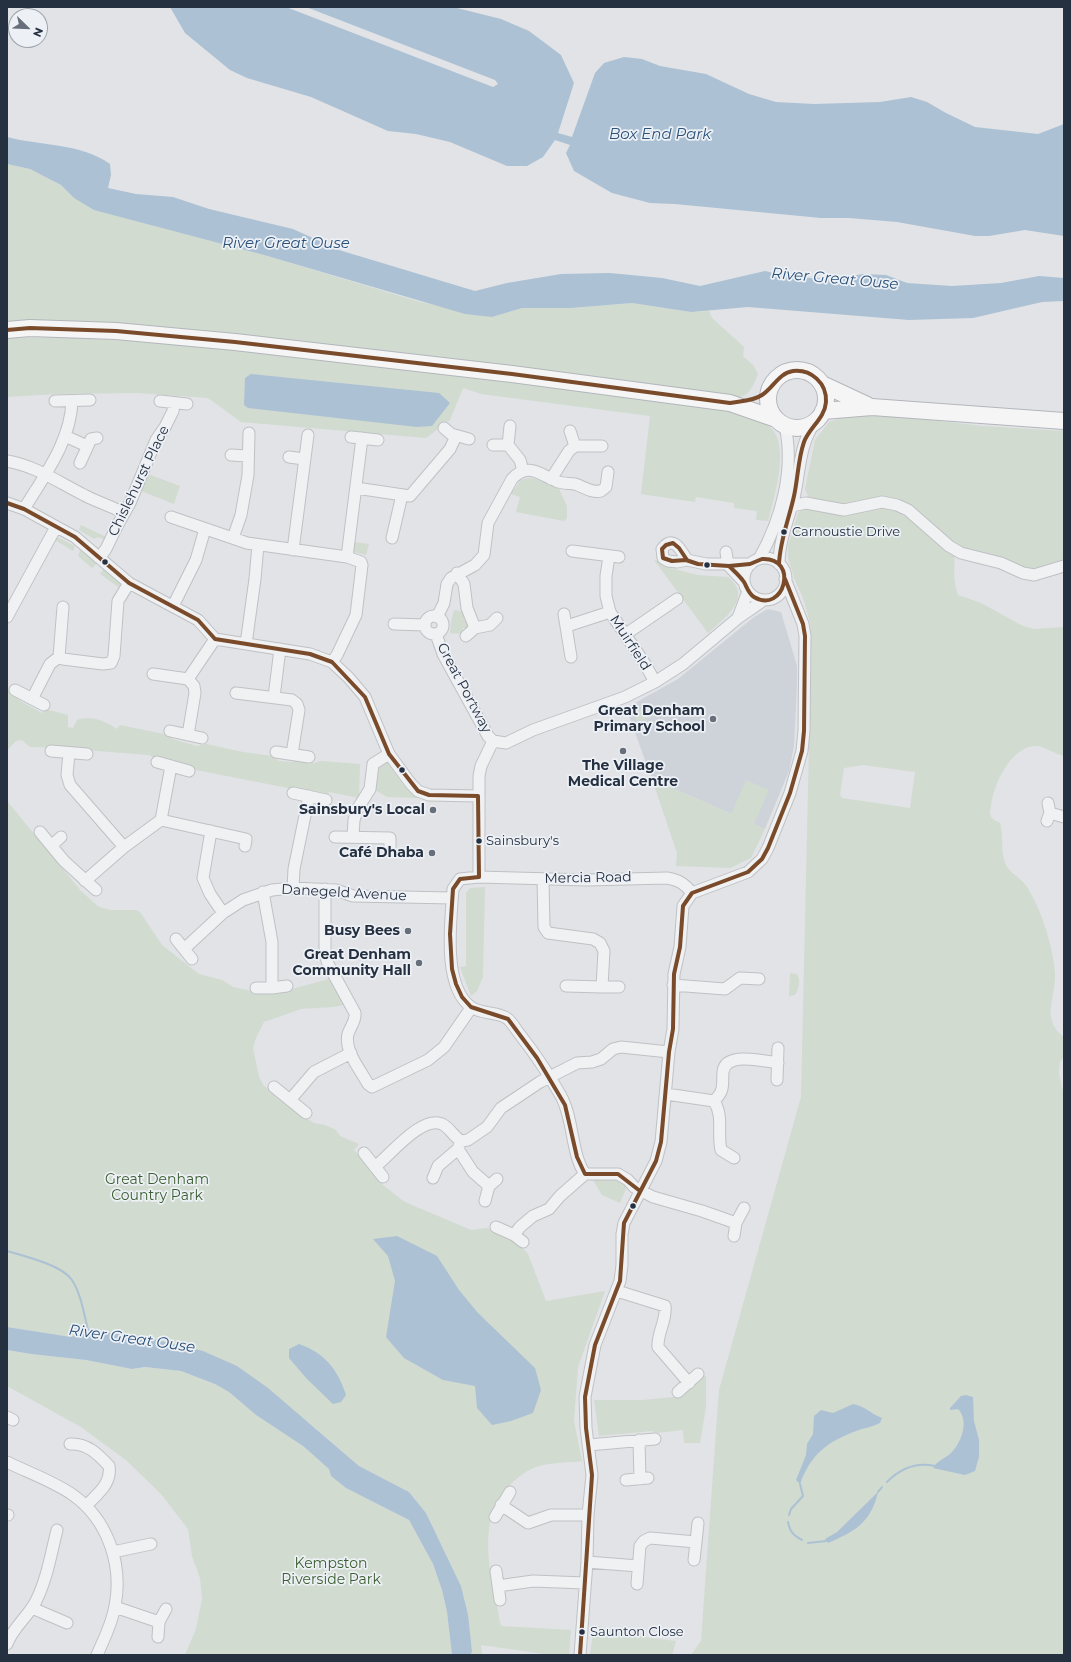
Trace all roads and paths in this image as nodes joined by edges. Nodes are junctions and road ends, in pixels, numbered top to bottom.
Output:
1 (7, 330) edge
2 (822, 384) junction
3 (770, 389) junction
4 (90, 400) dead end
5 (55, 401) dead end
6 (72, 401) junction
7 (160, 401) dead end
8 (174, 403) junction
9 (730, 403) junction
10 (187, 404) dead end
11 (872, 407) junction
12 (819, 417) junction
13 (1064, 421) edge
14 (780, 422) junction
15 (510, 426) dead end
16 (444, 428) dead end
17 (570, 431) dead end
18 (249, 433) dead end
19 (308, 435) dead end
20 (65, 436) junction
21 (456, 436) junction
22 (97, 438) dead end
23 (469, 439) dead end
24 (378, 440) dead end
25 (493, 445) dead end
26 (508, 445) junction
27 (87, 446) junction
28 (576, 446) junction
29 (602, 446) dead end
30 (231, 455) dead end
31 (247, 456) junction
32 (289, 457) dead end
33 (304, 459) junction
34 (7, 461) edge
35 (80, 463) dead end
36 (523, 471) junction
37 (608, 472) dead end
38 (45, 474) junction
39 (552, 479) junction
40 (356, 488) junction
41 (795, 490) junction
42 (402, 495) junction
43 (7, 503) edge
44 (806, 503) junction
45 (792, 506) junction
46 (24, 509) junction
47 (124, 513) junction
48 (171, 517) dead end
49 (56, 527) junction
50 (205, 529) junction
51 (233, 538) junction
52 (392, 538) dead end
53 (258, 545) junction
54 (293, 550) junction
55 (572, 551) dead end
56 (726, 552) dead end
57 (347, 557) junction
58 (99, 558) junction
59 (687, 560) junction
60 (755, 561) junction
61 (779, 564) junction
62 (728, 565) junction
63 (1064, 566) edge
64 (457, 573) junction
65 (786, 579) junction
66 (129, 583) junction
67 (746, 587) junction
68 (775, 597) junction
69 (677, 599) dead end
70 (764, 600) junction
71 (173, 606) junction
72 (798, 610) junction
73 (60, 611) dead end
74 (610, 612) junction
75 (564, 614) dead end
76 (7, 617) edge
77 (437, 617) junction
78 (497, 618) dead end
79 (738, 618) junction
80 (394, 624) dead end
81 (425, 625) junction
82 (567, 626) junction
83 (475, 628) junction
84 (436, 634) junction
85 (626, 634) junction
86 (466, 636) dead end
87 (215, 639) junction
88 (246, 644) junction
89 (280, 649) junction
90 (572, 656) dead end
91 (59, 657) junction
92 (332, 662) junction
93 (152, 674) dead end
94 (188, 679) junction
95 (655, 682) junction
96 (16, 690) dead end
97 (236, 693) dead end
98 (274, 697) junction
99 (32, 699) junction
100 (44, 705) dead end
101 (170, 731) dead end
102 (188, 735) junction
103 (202, 738) dead end
104 (493, 741) junction
105 (51, 751) dead end
106 (276, 752) dead end
107 (69, 753) junction
108 (87, 754) dead end
109 (292, 754) junction
110 (389, 754) junction
111 (309, 757) dead end
112 (158, 762) dead end
113 (172, 766) junction
114 (189, 771) dead end
115 (292, 793) dead end
116 (309, 796) junction
117 (478, 796) junction
118 (326, 800) dead end
119 (1048, 812) dead end
120 (1064, 817) edge
121 (161, 820) junction
122 (211, 831) junction
123 (40, 832) dead end
124 (61, 837) dead end
125 (335, 837) dead end
126 (353, 837) junction
127 (52, 845) junction
128 (245, 846) dead end
129 (124, 847) junction
130 (390, 851) dead end
131 (479, 877) junction
132 (543, 879) junction
133 (85, 881) junction
134 (293, 888) junction
135 (325, 889) junction
136 (96, 890) dead end
137 (263, 892) junction
138 (692, 893) junction
139 (452, 898) junction
140 (223, 913) junction
141 (176, 939) dead end
142 (184, 949) junction
143 (192, 959) dead end
144 (759, 979) dead end
145 (674, 985) junction
146 (287, 986) dead end
147 (566, 986) dead end
148 (602, 987) junction
149 (619, 987) dead end
150 (256, 988) dead end
151 (272, 988) junction
152 (472, 1008) junction
153 (778, 1048) dead end
154 (669, 1052) junction
155 (351, 1053) junction
156 (778, 1063) junction
157 (550, 1078) junction
158 (777, 1080) dead end
159 (274, 1087) dead end
160 (666, 1094) junction
161 (290, 1100) junction
162 (714, 1101) junction
163 (306, 1113) dead end
164 (459, 1145) junction
165 (364, 1152) dead end
166 (734, 1158) dead end
167 (376, 1166) junction
168 (585, 1174) junction
169 (383, 1177) dead end
170 (433, 1178) dead end
171 (640, 1191) junction
172 (486, 1201) dead end
173 (744, 1208) dead end
174 (736, 1223) junction
175 (496, 1227) dead end
176 (514, 1235) junction
177 (734, 1236) dead end
178 (523, 1242) dead end
179 (617, 1291) junction
180 (698, 1374) dead end
181 (689, 1382) junction
182 (678, 1392) dead end
183 (655, 1439) dead end
184 (639, 1440) junction
185 (70, 1444) dead end
186 (589, 1445) junction
187 (7, 1462) edge
188 (626, 1480) dead end
189 (510, 1492) dead end
190 (501, 1505) junction
191 (86, 1506) junction
192 (588, 1515) junction
193 (495, 1517) dead end
194 (698, 1523) dead end
195 (57, 1530) dead end
196 (696, 1542) junction
197 (146, 1543) dead end
198 (113, 1552) junction
199 (694, 1560) dead end
200 (586, 1562) junction
201 (638, 1566) junction
202 (496, 1571) dead end
203 (585, 1583) junction
204 (637, 1584) dead end
205 (498, 1586) junction
206 (500, 1600) dead end
207 (115, 1607) junction
208 (32, 1608) junction
209 (166, 1610) dead end
210 (159, 1622) junction
211 (67, 1623) dead end
212 (158, 1637) dead end
213 (7, 1644) edge
214 (97, 1655) edge
215 (580, 1655) edge

1 - 9 highway
2 - 3 highway
2 - 11 highway
2 - 12 highway
3 - 9 highway
3 - 14 highway
4 - 6 street
5 - 6 street
6 - 20 street
7 - 8 street
8 - 10 street
8 - 47 street, Chislehurst Place
9 - 14 highway
11 - 12 highway
11 - 13 highway
12 - 14 highway
12 - 41 street
14 - 60 street
15 - 26 street
16 - 21 street
17 - 28 street
18 - 31 street
19 - 33 street
20 - 27 street
20 - 38 street
21 - 23 street
21 - 42 street
22 - 27 street
24 - 40 street
25 - 26 street
26 - 36 street
27 - 35 street
28 - 29 street
28 - 39 street
30 - 31 street
31 - 51 street
32 - 33 street
33 - 54 street
34 - 38 street
36 - 39 street
36 - 64 street
37 - 39 street
38 - 46 street
38 - 47 street
40 - 42 street
40 - 57 street
41 - 44 street
41 - 45 street
42 - 52 street
43 - 46 street
44 - 45 street
44 - 63 street
45 - 61 street
46 - 49 street
47 - 58 street, Chislehurst Place
48 - 50 street
49 - 58 street
49 - 76 street
50 - 51 street
50 - 71 street
51 - 53 street
53 - 54 street
53 - 88 street
54 - 57 street
55 - 74 street, Muirfield
56 - 62 street
57 - 92 street
58 - 66 street
59 - 59 street
59 - 62 street
60 - 61 street
60 - 62 street
60 - 67 street
61 - 65 street
62 - 67 street
64 - 77 street
64 - 83 street
65 - 68 street
65 - 72 street
66 - 71 street
66 - 91 street
67 - 70 street
67 - 79 street
68 - 70 street
68 - 72 street
69 - 85 street
70 - 79 street
71 - 87 street
72 - 138 street
73 - 91 street
74 - 82 street
74 - 85 street, Muirfield
75 - 82 street
77 - 81 street
77 - 84 street
78 - 83 street
79 - 95 street
80 - 81 street
81 - 84 street
82 - 90 street
83 - 86 street
84 - 104 street, Great Portway
85 - 95 street, Muirfield
87 - 88 street
87 - 94 street
88 - 89 street
89 - 92 street
89 - 98 street
91 - 99 street
92 - 110 street
93 - 94 street
94 - 102 street
95 - 104 street
96 - 99 street
97 - 98 street
98 - 109 street
99 - 100 street
101 - 102 street
102 - 103 street
104 - 117 street
105 - 107 street
106 - 109 street
107 - 108 street
107 - 129 street
109 - 111 street
110 - 117 street
110 - 126 street
112 - 113 street
113 - 114 street
113 - 121 street
115 - 116 street
116 - 118 street
116 - 134 street
117 - 131 street
119 - 120 street
121 - 122 street
121 - 129 street
122 - 128 street
122 - 140 street
123 - 127 street
124 - 127 street
125 - 126 street
126 - 130 street
127 - 133 street
129 - 133 street
131 - 132 street, Mercia Road
131 - 139 street, Mercia Road
132 - 138 street, Mercia Road
132 - 148 street
133 - 136 street
134 - 135 street, Danegeld Avenue
134 - 137 street, Danegeld Avenue
135 - 139 street, Danegeld Avenue
135 - 155 street
137 - 140 street, Danegeld Avenue
137 - 151 street
138 - 145 street
139 - 152 street
140 - 142 street, Danegeld Avenue
141 - 142 street
142 - 143 street
144 - 145 street
145 - 154 street
146 - 151 street
147 - 148 street
148 - 149 street
150 - 151 street
152 - 155 street
152 - 157 street
153 - 156 street
154 - 157 street
154 - 160 street
155 - 161 street
156 - 158 street
156 - 162 street
157 - 164 street
157 - 168 street
159 - 161 street
160 - 162 street
160 - 171 street
161 - 163 street
162 - 166 street
164 - 167 street
164 - 170 street
164 - 172 street
165 - 167 street
167 - 169 street
168 - 171 street
168 - 176 street
171 - 174 street
171 - 179 street
173 - 174 street
174 - 177 street
175 - 176 street
176 - 178 street
179 - 181 street
179 - 186 street
180 - 181 street
181 - 182 street
183 - 184 street
184 - 186 street
184 - 188 street
185 - 191 street
186 - 192 street
187 - 191 street
189 - 190 street
190 - 192 street
190 - 193 street
191 - 198 street
192 - 200 street
194 - 196 street
195 - 208 street
196 - 199 street
196 - 201 street
197 - 198 street
198 - 207 street
200 - 201 street
200 - 203 street
201 - 204 street
202 - 205 street
203 - 205 street
203 - 215 street
205 - 206 street
207 - 210 street
207 - 214 street
208 - 211 street
208 - 213 street
209 - 210 street
210 - 212 street

